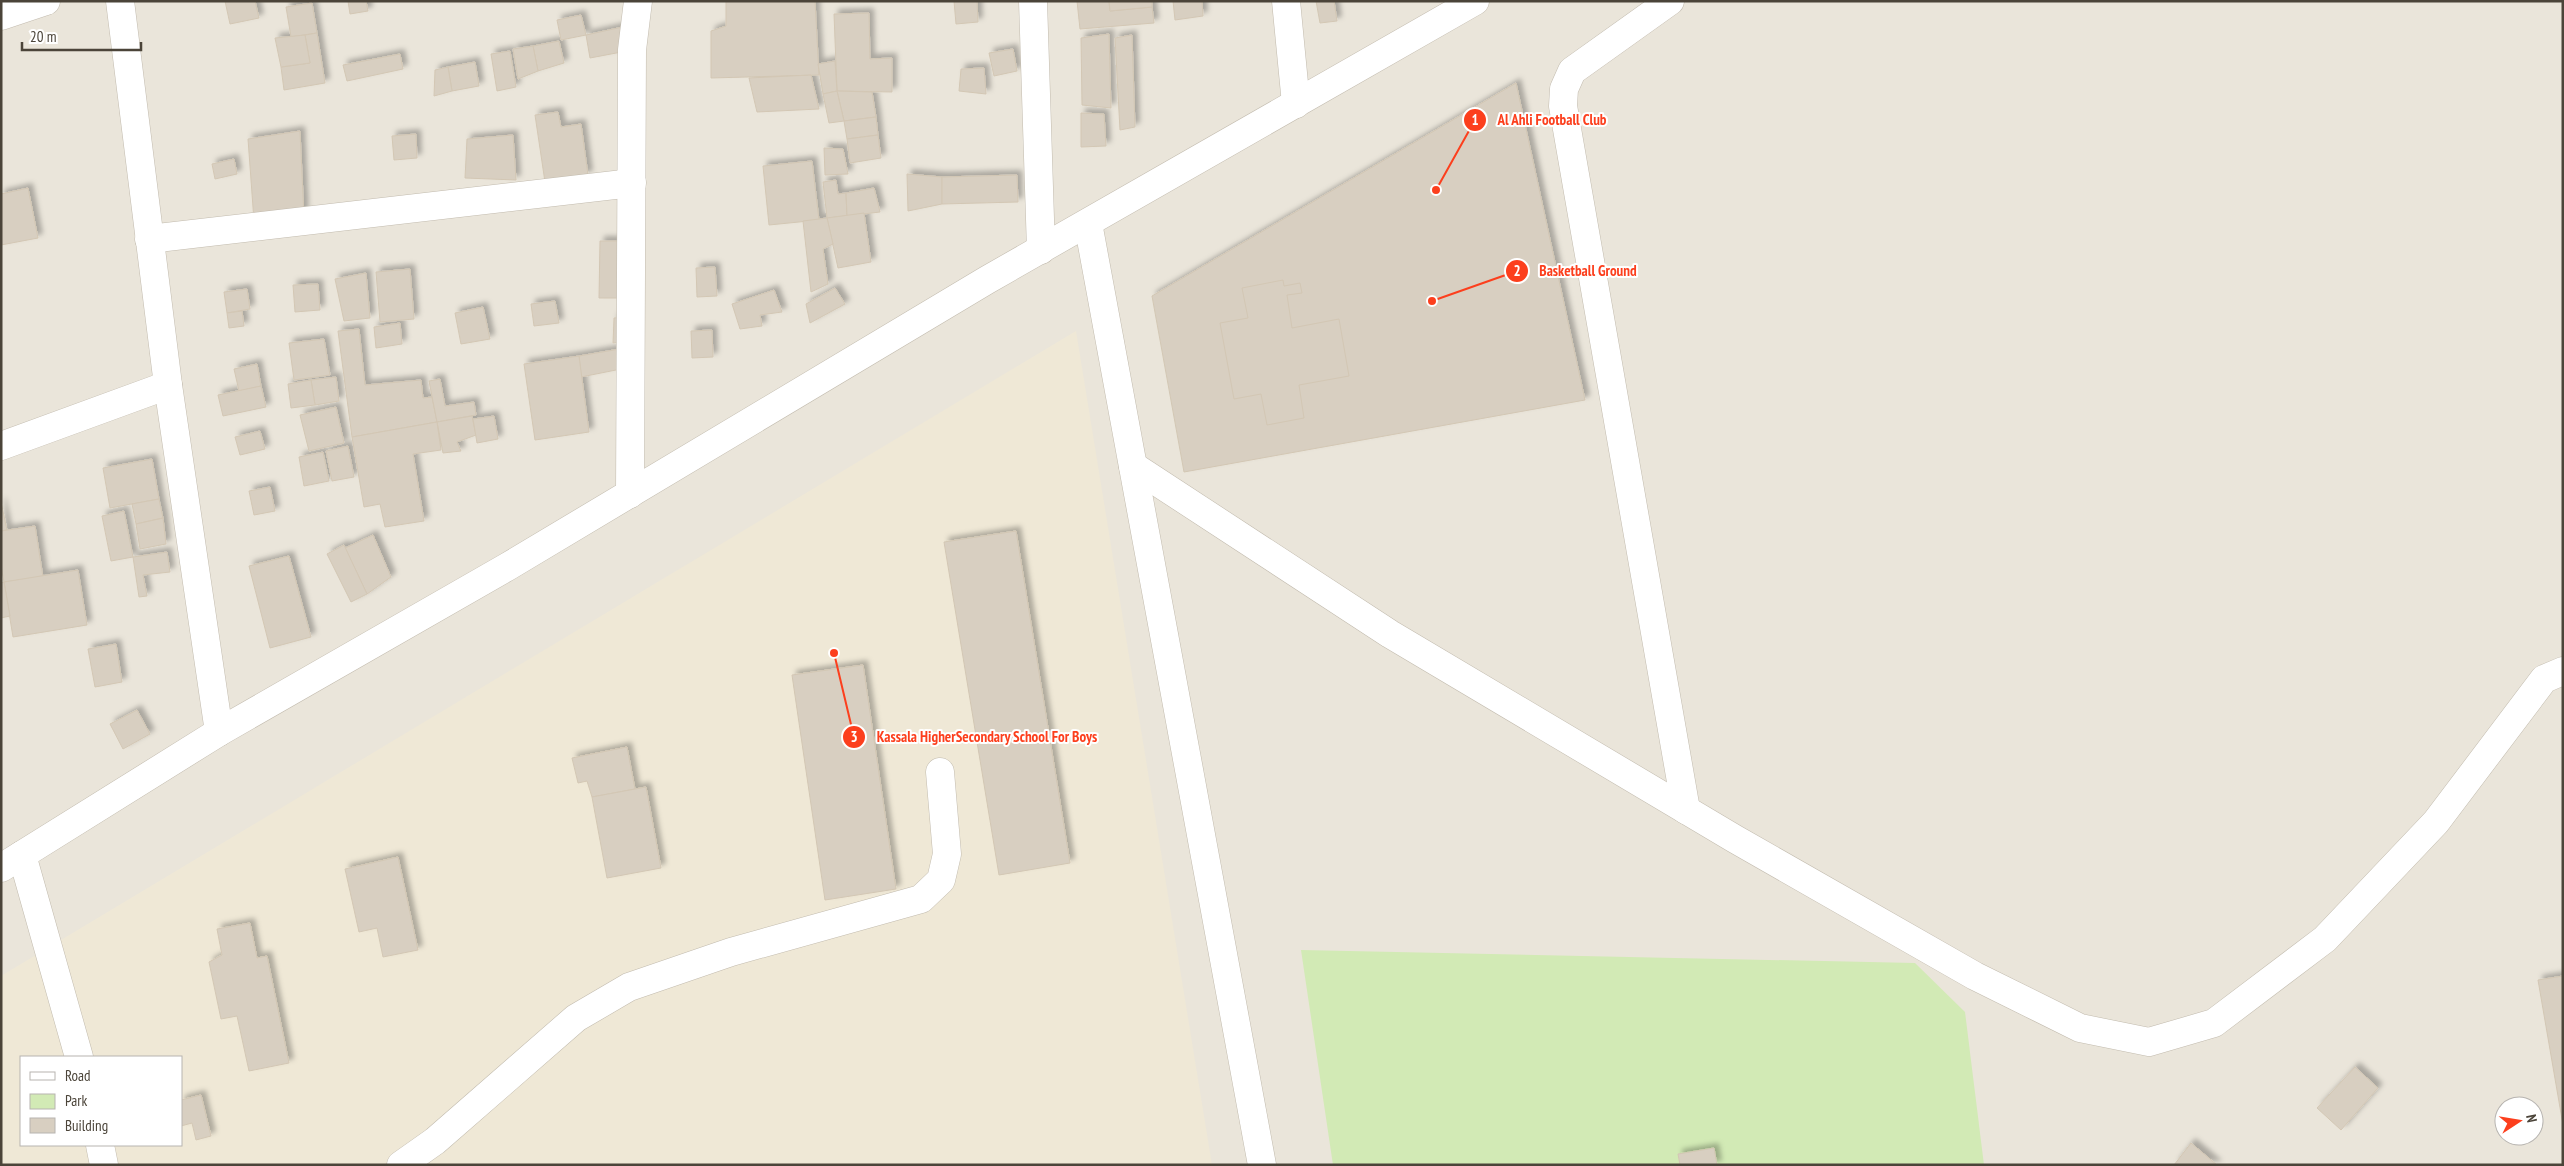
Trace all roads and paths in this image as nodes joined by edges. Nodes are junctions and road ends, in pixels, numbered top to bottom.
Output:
1 (46, 1) edge
2 (120, 1) edge
3 (638, 1) edge
4 (1033, 1) edge
5 (1286, 1) edge
6 (1475, 1) edge
7 (1670, 1) edge
8 (1, 16) edge
9 (1296, 104) junction
10 (632, 183) junction
11 (1088, 223) junction
12 (149, 239) junction
13 (1041, 250) junction
14 (168, 385) junction
15 (1, 446) edge
16 (1133, 466) junction
17 (630, 494) junction
18 (2563, 671) edge
19 (219, 732) junction
20 (940, 772) dead end
21 (1686, 810) junction
22 (12, 862) edge
23 (79, 1056) edge
24 (100, 1146) edge
25 (104, 1165) edge
26 (401, 1165) edge
27 (1262, 1165) edge

1 - 8 street
2 - 12 street
3 - 10 street
4 - 13 street
5 - 9 street
6 - 9 street
7 - 21 street
9 - 11 street
10 - 12 street
10 - 17 street
11 - 13 street
11 - 16 street
12 - 14 street
13 - 17 street
14 - 15 street
14 - 19 street
16 - 21 street
16 - 27 street
17 - 19 street
18 - 21 street
19 - 22 street
20 - 26 street
22 - 23 street
24 - 25 street

